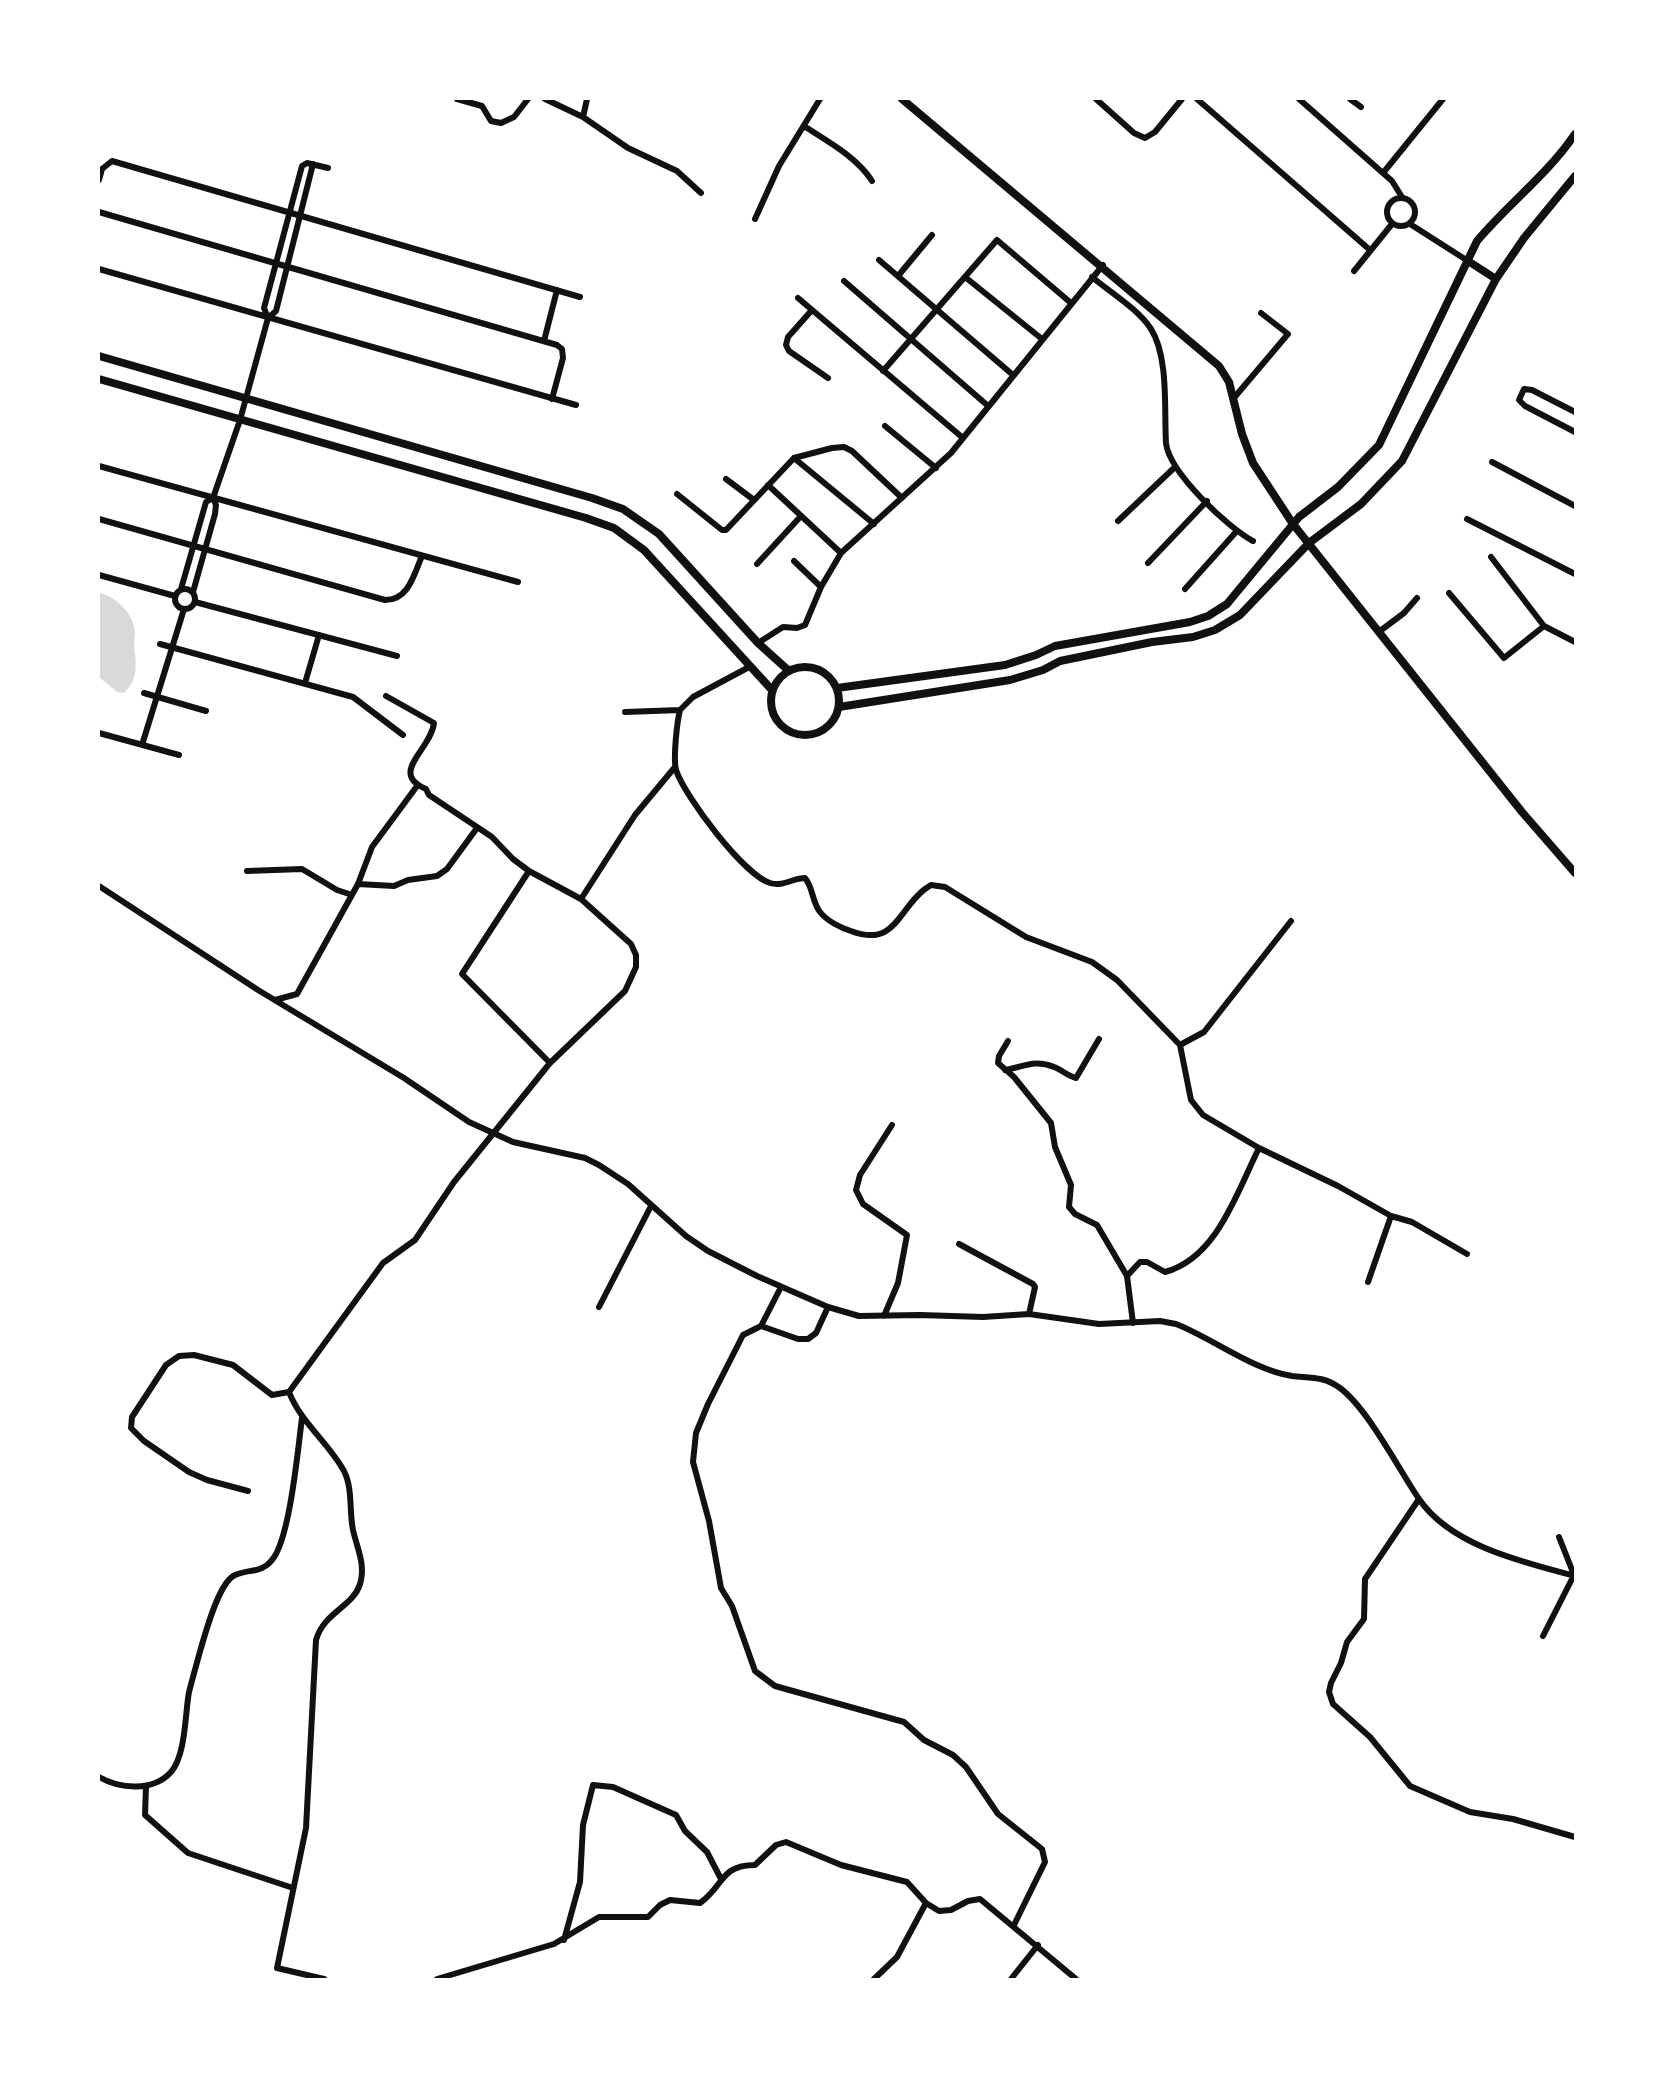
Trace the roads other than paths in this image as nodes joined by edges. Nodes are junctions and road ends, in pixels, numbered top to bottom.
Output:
1 (457, 99) edge
2 (528, 99) edge
3 (545, 99) edge
4 (588, 99) edge
5 (820, 99) edge
6 (902, 99) edge
7 (1096, 99) edge
8 (1182, 99) edge
9 (1197, 99) edge
10 (1299, 99) edge
11 (1350, 99) edge
12 (1443, 99) edge
13 (1361, 107) dead end
14 (583, 117) junction
15 (804, 126) junction
16 (1575, 134) edge
17 (313, 164) junction
18 (328, 168) dead end
19 (1383, 173) junction
20 (1575, 176) edge
21 (99, 180) edge
22 (872, 181) dead end
23 (701, 193) dead end
24 (1402, 197) junction
25 (99, 212) edge
26 (289, 213) junction
27 (301, 216) junction
28 (755, 219) dead end
29 (1392, 224) junction
30 (1410, 224) junction
31 (932, 235) dead end
32 (1370, 250) junction
33 (879, 260) dead end
34 (1468, 261) junction
35 (276, 264) junction
36 (1103, 265) junction
37 (288, 267) junction
38 (99, 269) edge
39 (1354, 271) dead end
40 (898, 276) junction
41 (965, 277) junction
42 (1092, 277) junction
43 (1496, 279) junction
44 (844, 281) dead end
45 (557, 290) junction
46 (580, 297) dead end
47 (798, 298) dead end
48 (1071, 303) junction
49 (936, 308) junction
50 (812, 310) junction
51 (1261, 313) dead end
52 (268, 318) junction
53 (1041, 339) junction
54 (910, 340) junction
55 (544, 341) junction
56 (99, 356) edge
57 (883, 371) junction
58 (1013, 375) junction
59 (828, 378) dead end
60 (99, 379) edge
61 (245, 399) junction
62 (552, 399) junction
63 (1233, 399) junction
64 (576, 405) dead end
65 (987, 405) junction
66 (1575, 412) edge
67 (240, 420) junction
68 (885, 426) dead end
69 (1575, 432) edge
70 (963, 438) junction
71 (794, 458) junction
72 (1492, 462) dead end
73 (99, 466) edge
74 (1175, 467) junction
75 (936, 468) junction
76 (726, 479) dead end
77 (768, 485) junction
78 (677, 494) dead end
79 (213, 498) junction
80 (902, 498) junction
81 (754, 500) junction
82 (1207, 501) junction
83 (1575, 506) edge
84 (801, 516) junction
85 (99, 519) edge
86 (1467, 519) dead end
87 (1118, 521) dead end
88 (873, 524) junction
89 (1293, 524) junction
90 (1236, 532) junction
91 (1253, 541) dead end
92 (1309, 543) junction
93 (194, 546) junction
94 (205, 549) junction
95 (841, 552) junction
96 (422, 556) junction
97 (1491, 557) dead end
98 (794, 561) dead end
99 (1148, 563) dead end
100 (757, 564) dead end
101 (99, 574) edge
102 (1575, 574) edge
103 (518, 582) dead end
104 (821, 587) junction
105 (181, 589) junction
106 (1185, 589) dead end
107 (193, 591) junction
108 (1449, 593) dead end
109 (175, 596) junction
110 (1417, 598) dead end
111 (195, 602) junction
112 (184, 609) junction
113 (1544, 626) junction
114 (1380, 631) junction
115 (319, 635) junction
116 (1575, 642) edge
117 (160, 644) dead end
118 (758, 644) junction
119 (172, 648) junction
120 (397, 656) dead end
121 (1005, 665) junction
122 (751, 666) junction
123 (789, 670) junction
124 (1010, 680) junction
125 (304, 683) junction
126 (837, 688) junction
127 (772, 690) junction
128 (144, 693) dead end
129 (386, 696) dead end
130 (157, 697) junction
131 (839, 707) junction
132 (680, 710) junction
133 (206, 711) dead end
134 (625, 712) dead end
135 (99, 733) edge
136 (403, 735) dead end
137 (142, 745) junction
138 (179, 755) dead end
139 (675, 767) junction
140 (417, 786) junction
141 (477, 828) junction
142 (247, 871) dead end
143 (529, 871) junction
144 (1575, 873) edge
145 (358, 884) junction
146 (99, 886) edge
147 (351, 895) junction
148 (581, 899) junction
149 (1291, 921) dead end
150 (275, 1000) junction
151 (1099, 1040) dead end
152 (1008, 1041) dead end
153 (1180, 1045) junction
154 (549, 1063) junction
155 (1005, 1070) junction
156 (892, 1125) dead end
157 (494, 1135) junction
158 (1259, 1148) junction
159 (651, 1206) junction
160 (1391, 1216) junction
161 (959, 1244) dead end
162 (1467, 1254) dead end
163 (1127, 1276) junction
164 (1368, 1282) dead end
165 (781, 1287) junction
166 (599, 1307) dead end
167 (828, 1307) junction
168 (1029, 1314) junction
169 (884, 1316) junction
170 (1133, 1323) junction
171 (761, 1326) junction
172 (289, 1392) junction
173 (302, 1418) junction
174 (248, 1491) dead end
175 (1419, 1499) junction
176 (1559, 1537) dead end
177 (1574, 1576) edge
178 (1544, 1636) dead end
179 (99, 1777) edge
180 (146, 1786) junction
181 (1575, 1836) edge
182 (721, 1879) junction
183 (293, 1888) junction
184 (926, 1903) junction
185 (1014, 1925) junction
186 (564, 1940) junction
187 (1038, 1945) junction
188 (324, 1979) edge
189 (437, 1979) edge
190 (874, 1979) edge
191 (1011, 1979) edge
192 (1076, 1979) edge

1 - 2 street
3 - 14 street
4 - 14 street
5 - 15 street
6 - 36 street
7 - 8 street
9 - 32 street
10 - 19 street
11 - 13 street
12 - 19 street
14 - 23 street
15 - 22 street
15 - 28 street
16 - 34 street
17 - 18 street
17 - 26 street
17 - 27 street
19 - 24 street
20 - 43 street
21 - 26 street
24 - 29 street
24 - 30 street
25 - 35 street
26 - 27 street
26 - 35 street
27 - 37 street
27 - 45 street
29 - 30 street
29 - 32 street
30 - 34 street
31 - 40 street
32 - 39 street
33 - 40 street
34 - 43 street
34 - 89 street
35 - 37 street
35 - 52 street
36 - 42 street
36 - 63 street
37 - 52 street
37 - 55 street
38 - 52 street
40 - 49 street
41 - 48 street
41 - 49 street
41 - 53 street
42 - 48 street
42 - 74 street
43 - 92 street
44 - 54 street
45 - 46 street
45 - 55 street
47 - 50 street
48 - 53 street
49 - 54 street
49 - 58 street
50 - 57 street
50 - 59 street
51 - 63 street
52 - 61 street
52 - 62 street
53 - 58 street
54 - 57 street
54 - 65 street
55 - 62 street
56 - 61 street
57 - 70 street
58 - 65 street
60 - 67 street
61 - 67 street
61 - 118 street
62 - 64 street
63 - 89 street
65 - 70 street
66 - 69 street
67 - 79 street
67 - 122 street
68 - 75 street
70 - 75 street
71 - 77 street
71 - 80 street
71 - 88 street
72 - 83 street
73 - 79 street
74 - 82 street
74 - 87 street
75 - 80 street
76 - 81 street
77 - 81 street
77 - 84 street
78 - 81 street
79 - 93 street
79 - 94 street
79 - 96 street
80 - 88 street
82 - 90 street
82 - 99 street
84 - 95 street
84 - 100 street
85 - 93 street
86 - 102 street
88 - 95 street
89 - 92 street
89 - 121 street
90 - 91 street
90 - 106 street
92 - 114 street
92 - 124 street
93 - 94 street
93 - 105 street
94 - 96 street
94 - 107 street
95 - 104 street
96 - 103 street
97 - 113 street
98 - 104 street
101 - 109 street
104 - 118 street
105 - 107 street
105 - 109 street
107 - 111 street
108 - 113 street
109 - 112 street
110 - 114 street
111 - 112 street
111 - 115 street
112 - 119 street
113 - 116 street
114 - 144 street
115 - 120 street
115 - 125 street
117 - 119 street
118 - 123 street
119 - 125 street
119 - 130 street
121 - 124 street
121 - 126 street
122 - 127 street
122 - 132 street
123 - 126 street
123 - 127 street
124 - 131 street
125 - 136 street
126 - 131 street
127 - 131 street
128 - 130 street
129 - 140 street
130 - 133 street
130 - 137 street
132 - 134 street
132 - 139 street
135 - 137 street
137 - 138 street
139 - 148 street
139 - 153 street
140 - 141 street
140 - 145 street
141 - 143 street
141 - 145 street
142 - 147 street
143 - 148 street
143 - 154 street
145 - 147 street
146 - 150 street
147 - 150 street
148 - 154 street
149 - 153 street
150 - 157 street
151 - 155 street
152 - 155 street
153 - 158 street
154 - 157 street
155 - 163 street
156 - 169 street
157 - 159 street
157 - 172 street
158 - 160 street
158 - 163 street
159 - 165 street
159 - 166 street
160 - 162 street
160 - 164 street
161 - 168 street
163 - 170 street
165 - 167 street
165 - 171 street
167 - 169 street
167 - 171 street
168 - 169 street
168 - 170 street
170 - 175 street
171 - 185 street
172 - 173 street
172 - 174 street
173 - 180 street
173 - 183 street
175 - 177 street
175 - 181 street
176 - 177 street
177 - 178 street
179 - 180 street
180 - 183 street
182 - 184 street
182 - 186 street
182 - 186 street
183 - 188 street
184 - 185 street
184 - 190 street
185 - 187 street
186 - 189 street
187 - 191 street
187 - 192 street

